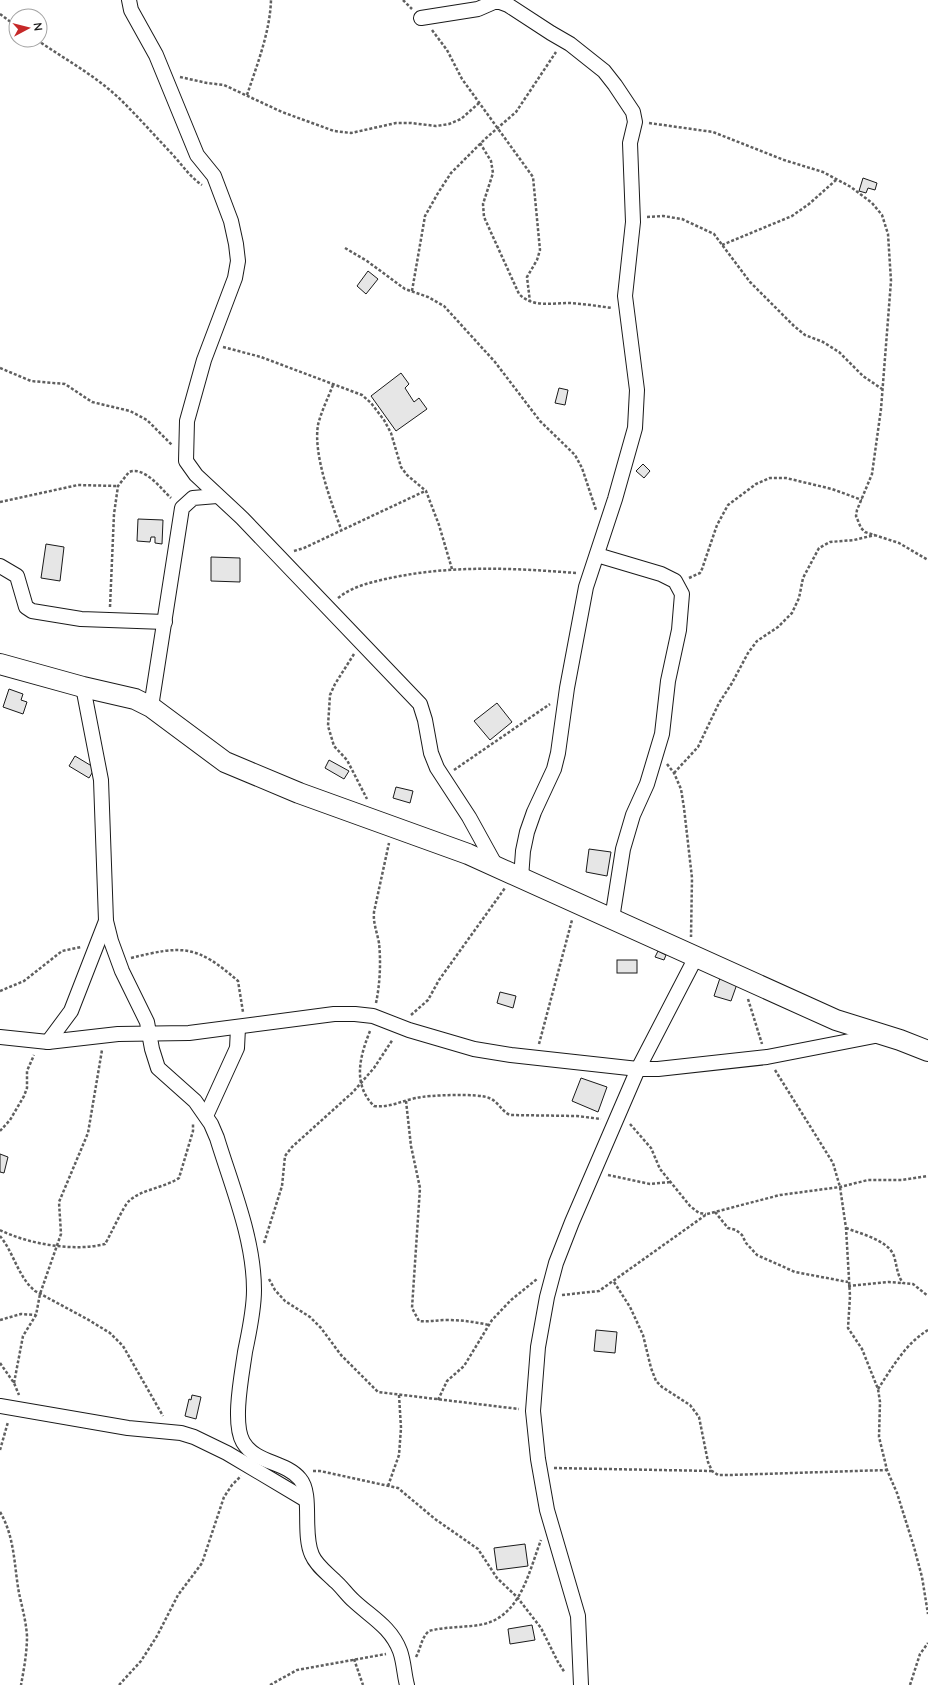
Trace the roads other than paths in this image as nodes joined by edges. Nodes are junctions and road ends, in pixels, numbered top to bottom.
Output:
1 (128, 0) edge
2 (421, 18) road end
3 (217, 496) junction
4 (597, 555) junction
5 (0, 566) edge
6 (165, 622) junction
7 (0, 664) edge
8 (83, 687) junction
9 (151, 707) junction
10 (496, 866) junction
11 (518, 877) junction
12 (612, 919) junction
13 (106, 921) junction
14 (693, 956) junction
15 (241, 1027) junction
16 (150, 1034) junction
17 (880, 1035) junction
18 (0, 1037) edge
19 (42, 1042) junction
20 (928, 1050) edge
21 (638, 1069) junction
22 (206, 1116) junction
23 (11, 1408) edge
24 (306, 1500) junction
25 (575, 1681) edge
26 (407, 1685) edge

1 - 3 street
2 - 4 street
3 - 6 street
3 - 10 street
4 - 11 street
4 - 12 street
5 - 6 street
6 - 9 street
7 - 8 street
8 - 9 street
8 - 13 street
9 - 10 street
10 - 11 street
11 - 12 street
12 - 14 street
13 - 16 street
13 - 19 street
14 - 17 street
14 - 21 street
15 - 16 street
15 - 21 street
15 - 22 street
16 - 19 street
16 - 22 street
17 - 20 street
17 - 21 street
18 - 19 street
21 - 25 street
22 - 24 street
23 - 24 street
24 - 26 street

